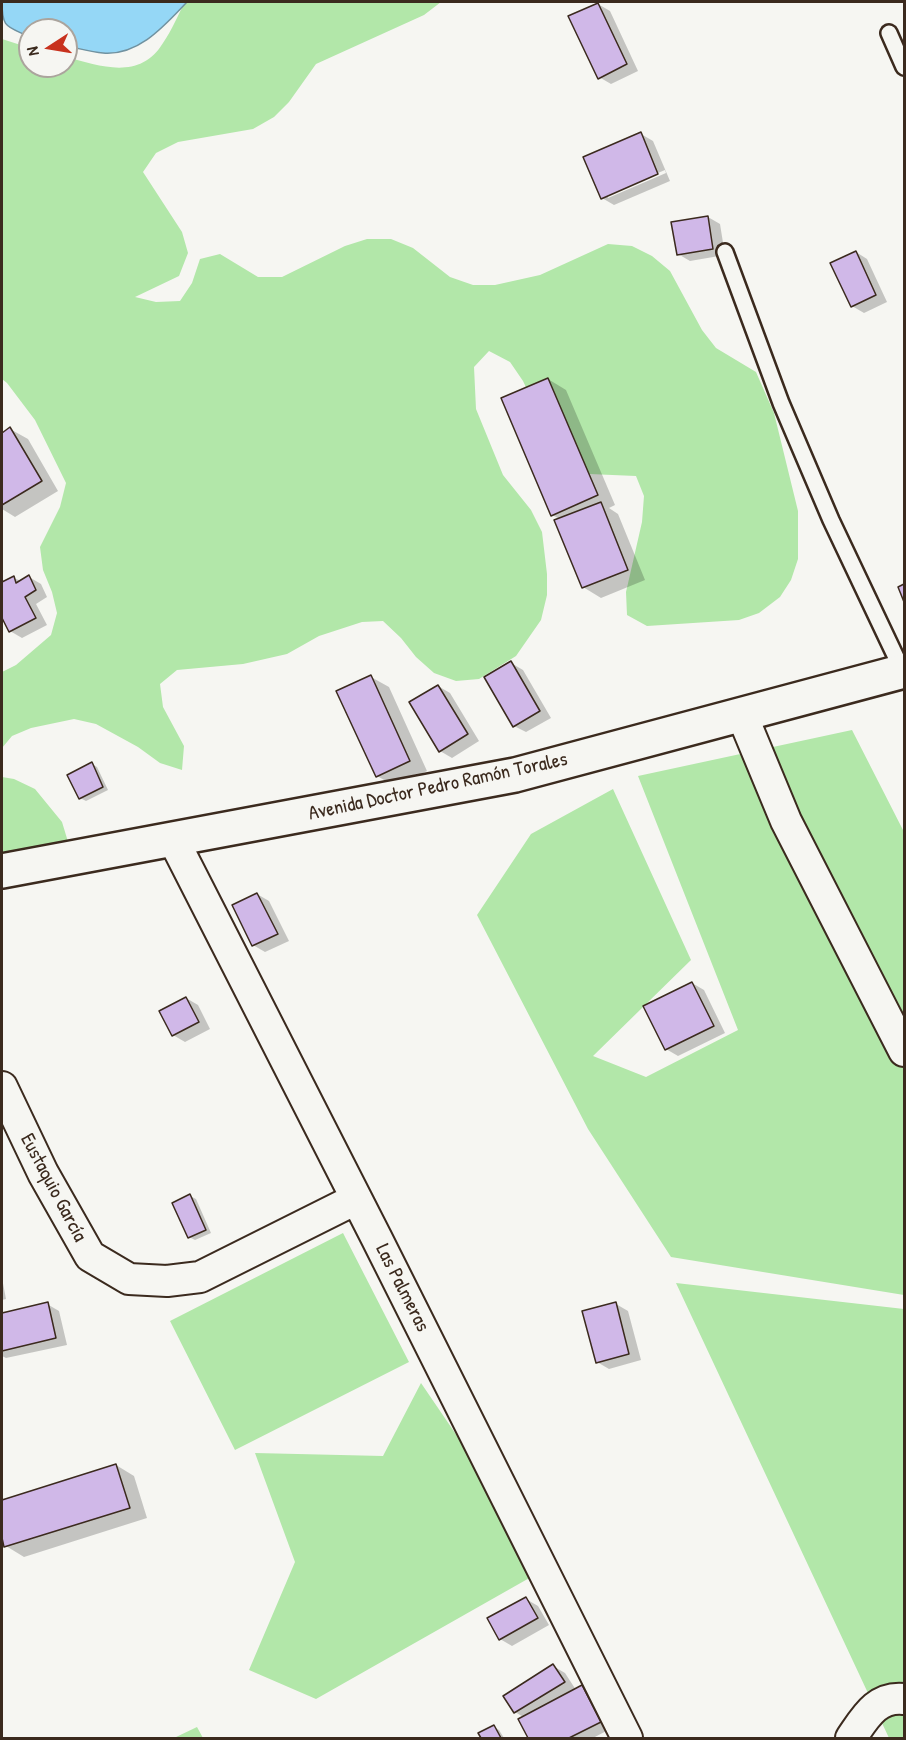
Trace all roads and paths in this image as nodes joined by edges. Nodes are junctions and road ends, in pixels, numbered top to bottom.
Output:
1 (889, 33) dead end
2 (904, 67) edge
3 (725, 252) dead end
4 (904, 672) edge
5 (742, 715) junction
6 (173, 839) junction
7 (2, 872) edge
8 (904, 1051) edge
9 (2, 1087) edge
10 (356, 1199) junction
11 (904, 1699) edge
12 (627, 1738) edge
13 (851, 1738) edge

1 - 2 lane
3 - 4 lane
4 - 5 street, Avenida Doctor Pedro Ramón Torales
5 - 6 street, Avenida Doctor Pedro Ramón Torales
5 - 8 street
6 - 7 street, Avenida Doctor Pedro Ramón Torales
6 - 10 street, Las Palmeras
9 - 10 street, Eustaquio García
10 - 12 street, Las Palmeras
11 - 13 street

